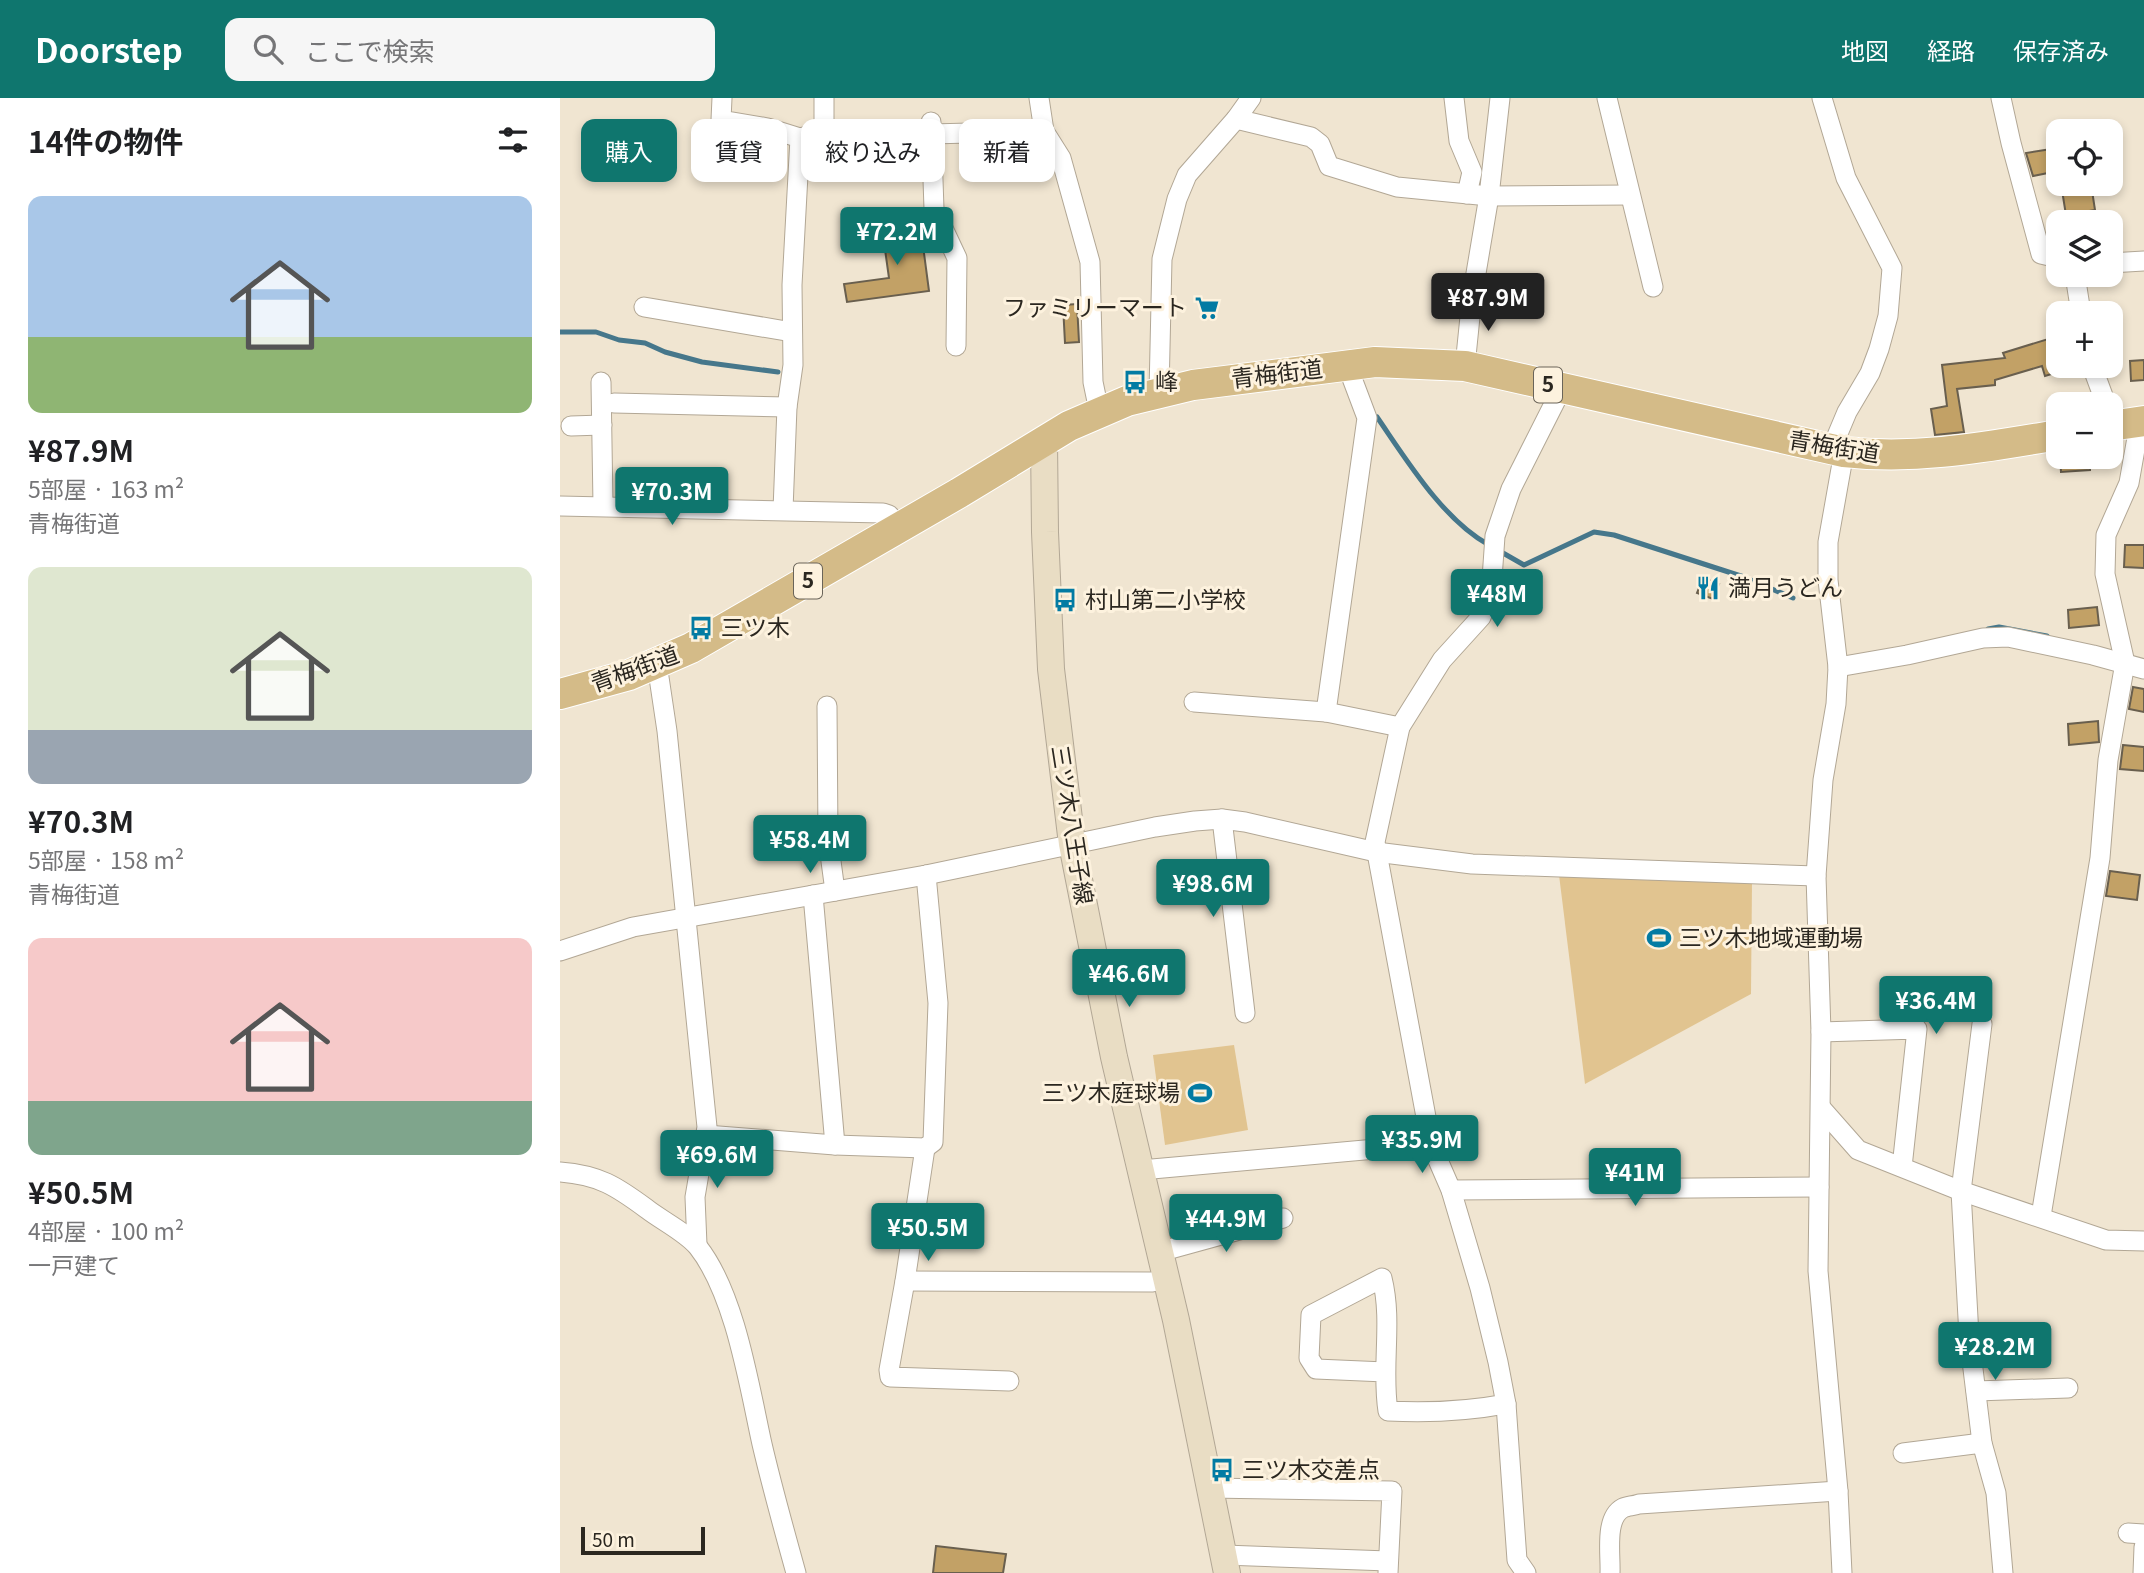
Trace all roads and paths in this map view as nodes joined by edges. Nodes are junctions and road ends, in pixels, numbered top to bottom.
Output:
1 (722, 98) edge
2 (824, 98) edge
3 (1039, 98) edge
4 (1251, 98) edge
5 (1454, 98) edge
6 (1500, 98) edge
7 (1607, 98) edge
8 (1822, 98) edge
9 (2001, 98) edge
10 (1042, 119) edge
11 (1236, 119) junction
12 (800, 138) junction
13 (1055, 148) edge
14 (933, 182) edge
15 (1467, 194) junction
16 (1630, 195) junction
17 (1489, 196) junction
18 (2046, 255) edge
19 (2144, 261) edge
20 (2123, 262) edge
21 (1653, 287) dead end
22 (645, 307) dead end
23 (792, 332) junction
24 (956, 346) dead end
25 (1347, 365) junction
26 (1465, 366) junction
27 (601, 382) dead end
28 (1562, 388) junction
29 (1159, 392) junction
30 (614, 403) dead end
31 (787, 407) junction
32 (1099, 411) junction
33 (602, 425) junction
34 (571, 426) dead end
35 (2123, 435) edge
36 (2046, 437) edge
37 (1044, 441) junction
38 (1837, 451) junction
39 (603, 505) junction
40 (560, 506) edge
41 (783, 510) junction
42 (899, 528) junction
43 (2129, 662) edge
44 (657, 664) junction
45 (1838, 667) junction
46 (560, 694) edge
47 (1194, 702) dead end
48 (827, 706) dead end
49 (1326, 712) junction
50 (1400, 727) junction
51 (1222, 820) junction
52 (1072, 844) junction
53 (1376, 852) junction
54 (926, 875) junction
55 (1816, 876) junction
56 (835, 891) junction
57 (813, 895) junction
58 (686, 916) junction
59 (560, 951) edge
60 (1245, 1013) dead end
61 (1982, 1024) dead end
62 (1821, 1032) junction
63 (1821, 1108) junction
64 (706, 1135) junction
65 (1431, 1143) junction
66 (835, 1145) junction
67 (925, 1147) junction
68 (1902, 1167) junction
69 (1141, 1170) junction
70 (560, 1172) edge
71 (1819, 1187) junction
72 (1451, 1191) junction
73 (1961, 1191) junction
74 (2041, 1216) junction
75 (1283, 1218) dead end
76 (2144, 1241) edge
77 (697, 1245) junction
78 (1159, 1251) junction
79 (1166, 1279) junction
80 (905, 1282) junction
81 (1385, 1372) junction
82 (1009, 1381) dead end
83 (2068, 1388) dead end
84 (1976, 1391) junction
85 (1506, 1404) junction
86 (1982, 1443) junction
87 (1903, 1453) dead end
88 (1209, 1488) junction
89 (1838, 1491) junction
90 (2144, 1548) edge
91 (1225, 1564) edge
92 (1309, 1566) edge
93 (1388, 1567) edge
94 (796, 1573) edge
95 (1526, 1573) edge
96 (1610, 1573) edge
97 (1842, 1573) edge
98 (2003, 1573) edge
99 (2143, 1573) edge

1 - 12 street
2 - 12 street
3 - 10 street
4 - 11 street
5 - 15 street
6 - 17 street
7 - 16 street
8 - 38 street
9 - 18 street
11 - 15 street
11 - 29 street
12 - 23 street
13 - 32 street
14 - 24 street
15 - 17 street
16 - 17 street
16 - 21 street
17 - 26 street
19 - 20 street
22 - 23 street
23 - 31 street
25 - 26 main road, 青梅街道 / 5
25 - 29 main road, 青梅街道 / 5
25 - 49 street
26 - 28 main road, 青梅街道 / 5
27 - 33 street
28 - 38 main road, 青梅街道 / 5
28 - 50 street
29 - 32 main road, 青梅街道 / 5
30 - 31 street
31 - 41 street
32 - 37 main road, 青梅街道 / 5
33 - 34 street
33 - 39 street
35 - 43 street
36 - 38 main road, 青梅街道 / 5
37 - 42 main road, 青梅街道 / 5
37 - 52 main road, 三ツ木八王子線
38 - 45 street
39 - 40 street
39 - 41 street
41 - 42 street
42 - 44 main road, 青梅街道 / 5
43 - 45 street
43 - 74 street
44 - 46 main road, 青梅街道 / 5
44 - 58 street
45 - 55 street
47 - 49 street
48 - 56 street
49 - 50 street
50 - 53 street
51 - 52 street
51 - 53 street
51 - 60 street
52 - 54 street
52 - 69 main road, 三ツ木八王子線
53 - 55 street
53 - 65 street
54 - 56 street
54 - 67 street
55 - 62 street
56 - 57 street
57 - 58 street
57 - 66 street
58 - 59 street
58 - 64 street
61 - 73 street
62 - 63 street
62 - 68 street
63 - 68 street
63 - 71 street
64 - 66 street
64 - 77 street
65 - 69 street
65 - 72 street
66 - 67 street
67 - 80 street
68 - 73 street
69 - 78 main road, 三ツ木八王子線
70 - 77 street
71 - 72 street
71 - 89 street
72 - 85 street
73 - 74 street
73 - 84 street
74 - 76 street
75 - 78 street
77 - 94 street
78 - 79 main road, 三ツ木八王子線
79 - 80 street
79 - 88 main road, 三ツ木八王子線
80 - 82 street
81 - 81 street
81 - 85 street
83 - 84 street
84 - 86 street
85 - 95 street
86 - 87 street
86 - 98 street
88 - 91 main road, 三ツ木八王子線
88 - 93 street
89 - 96 street
89 - 97 street
90 - 99 street
91 - 92 street
92 - 93 street

